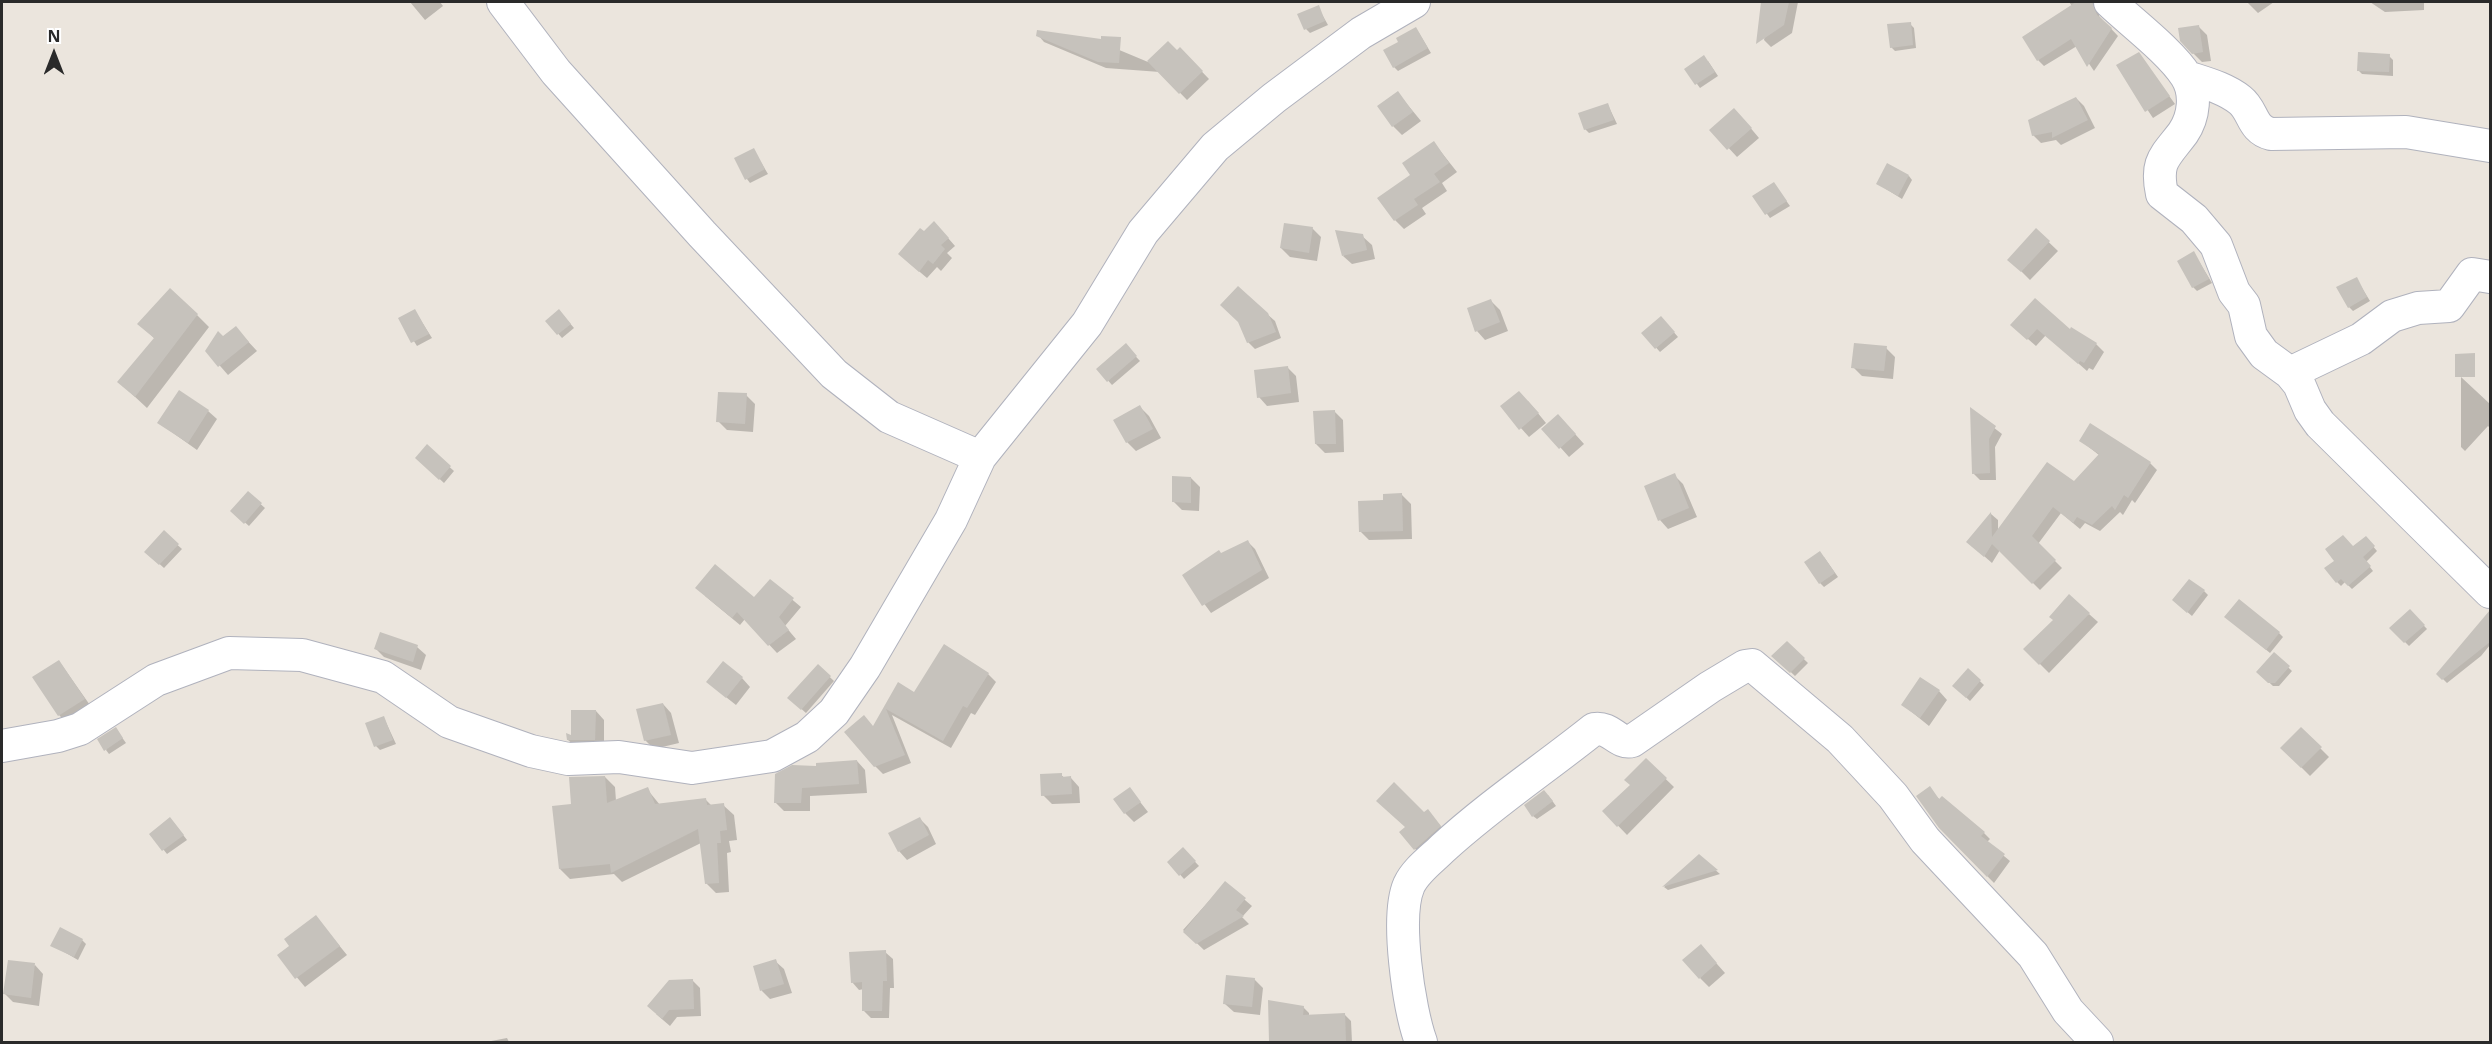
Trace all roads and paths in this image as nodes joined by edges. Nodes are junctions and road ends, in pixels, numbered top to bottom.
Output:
1 (503, 2) edge
2 (1413, 2) edge
3 (2110, 2) edge
4 (2187, 77) junction
5 (2490, 146) edge
6 (2490, 277) edge
7 (2290, 373) junction
8 (980, 457) junction
9 (2490, 592) edge
10 (2, 746) edge
11 (1421, 1042) edge
12 (2097, 1042) edge

1 - 8 street
2 - 8 street
3 - 4 street
4 - 5 street
4 - 7 street
6 - 7 street
7 - 9 street
8 - 10 street
11 - 12 street

